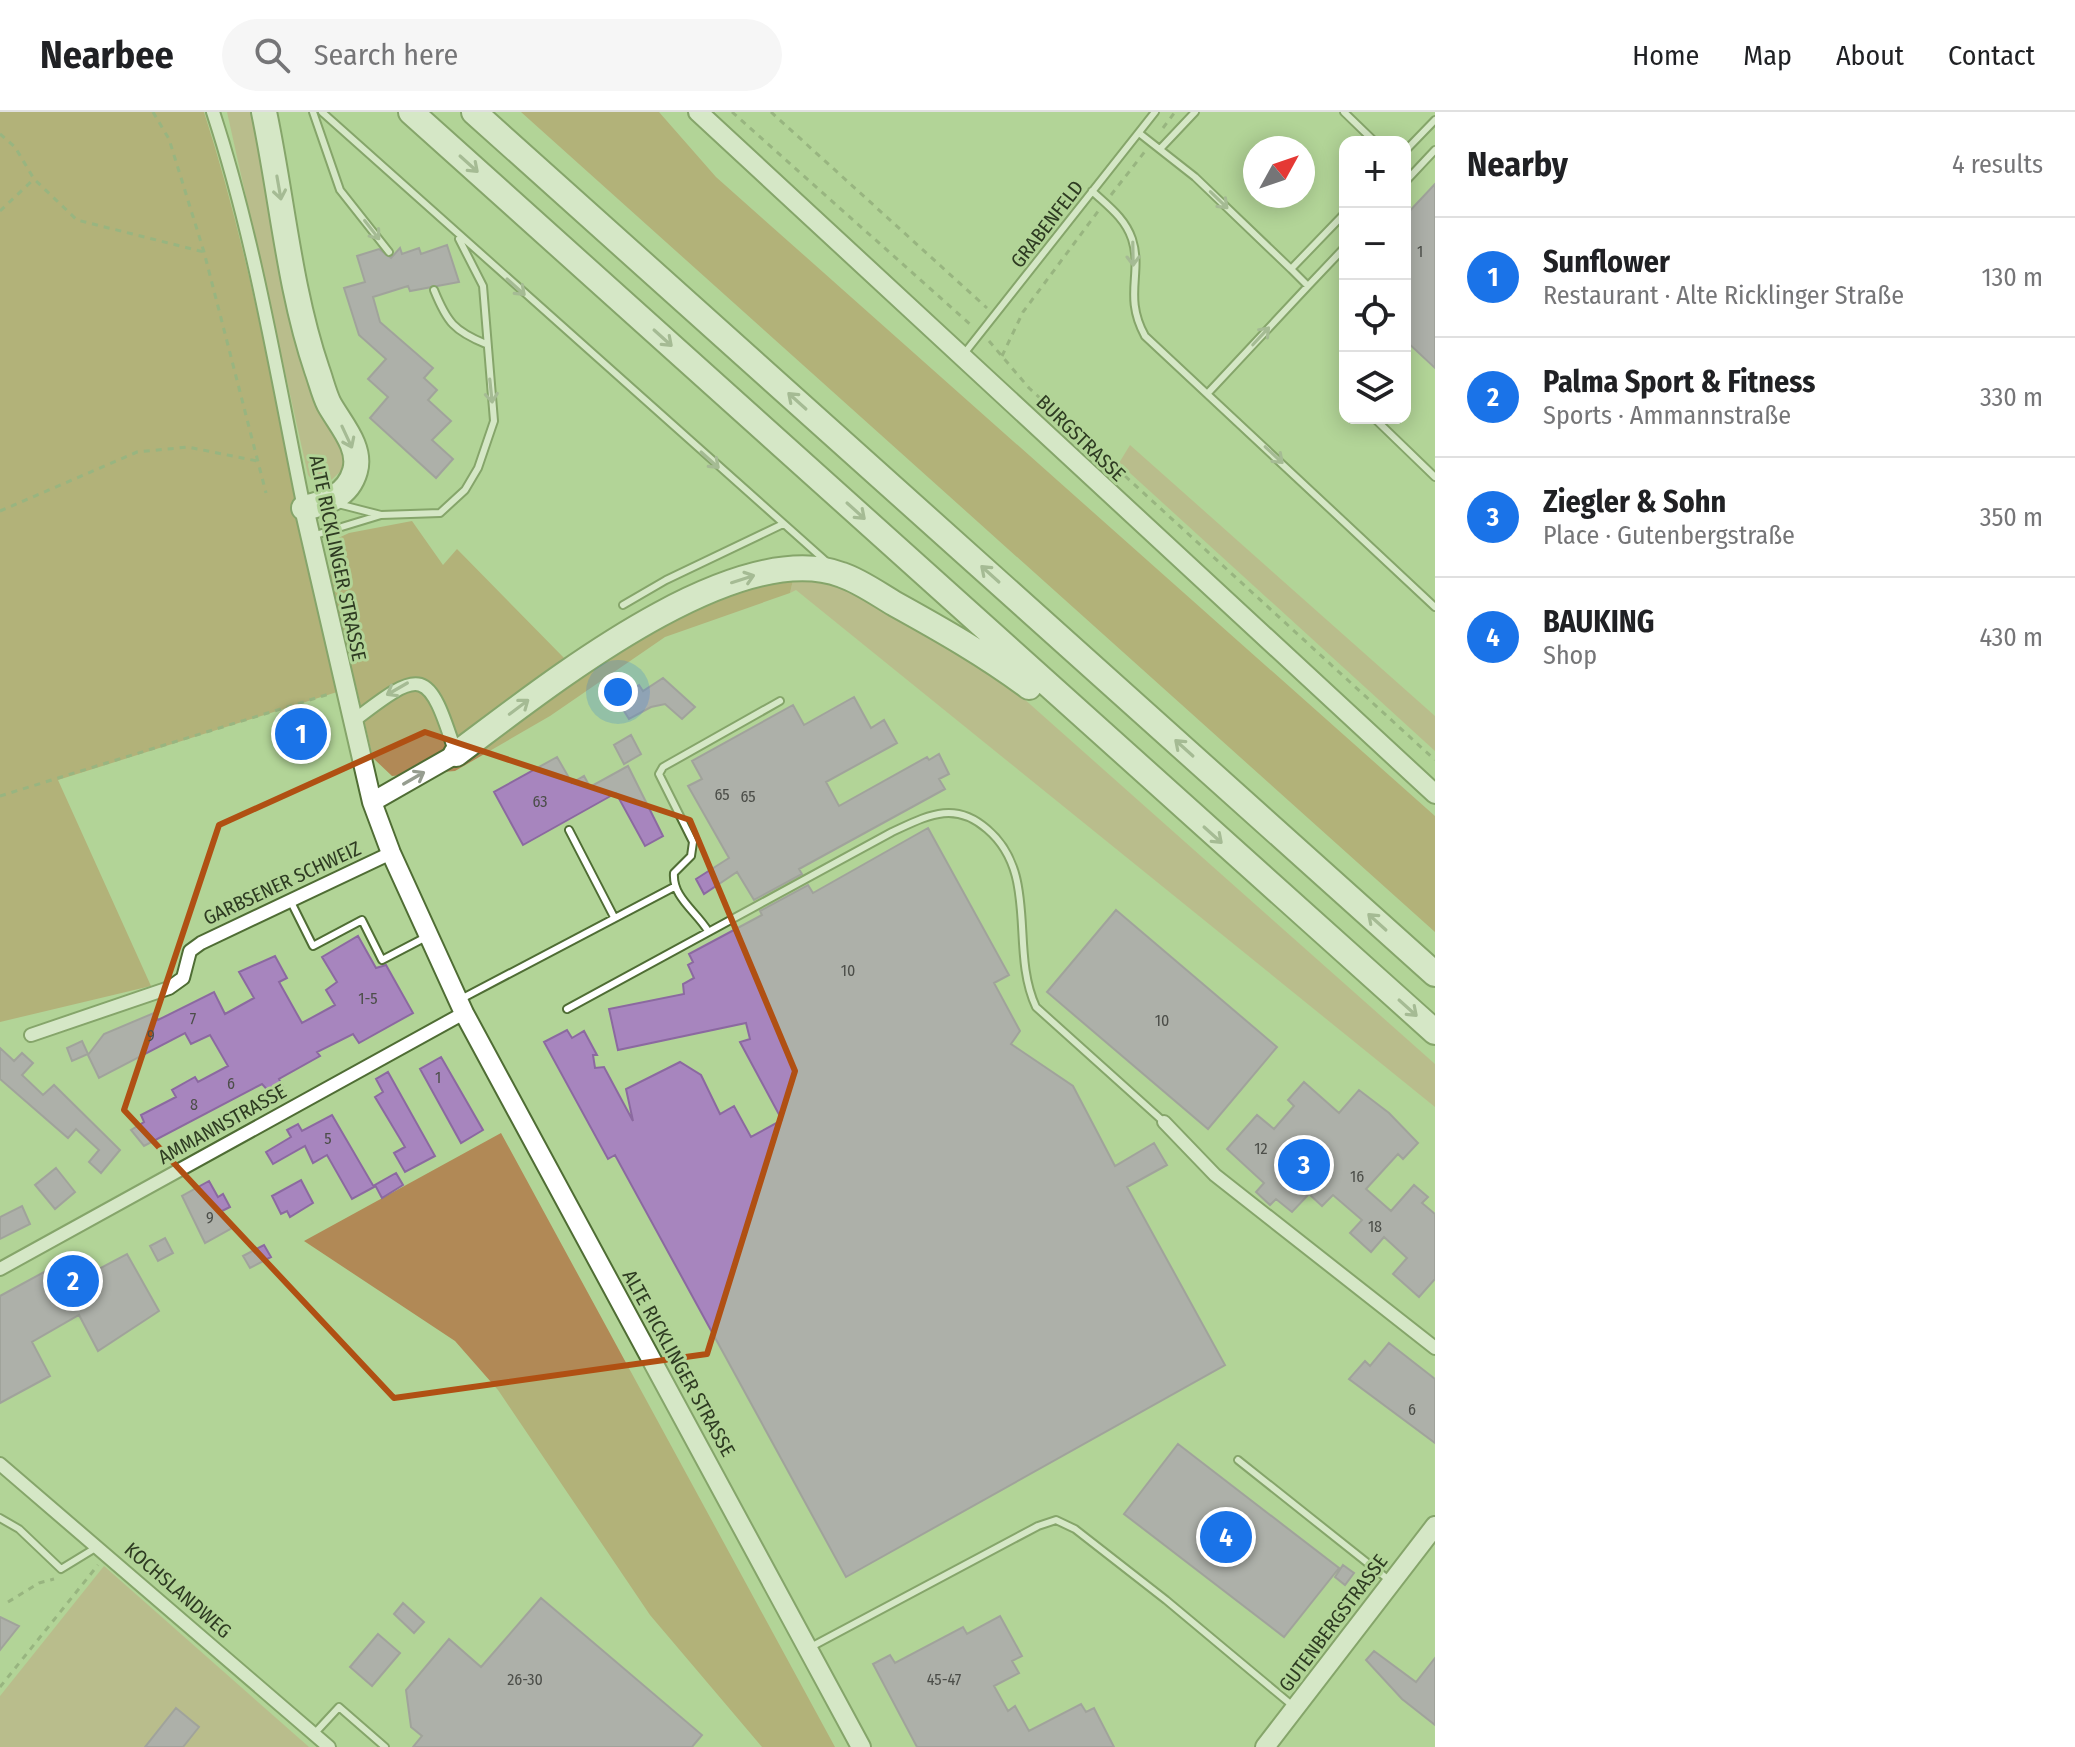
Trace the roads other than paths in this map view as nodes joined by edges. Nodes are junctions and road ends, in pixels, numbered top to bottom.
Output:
1 (213, 112) edge
2 (264, 112) edge
3 (313, 112) edge
4 (322, 112) edge
5 (411, 112) edge
6 (474, 112) edge
7 (698, 112) edge
8 (1155, 112) edge
9 (1195, 112) edge
10 (1344, 112) edge
11 (1435, 120) edge
12 (1139, 133) junction
13 (1369, 136) edge
14 (1411, 145) edge
15 (1160, 149) junction
16 (1435, 150) edge
17 (1411, 176) edge
18 (1092, 191) junction
19 (1339, 219) edge
20 (457, 236) junction
21 (389, 252) dead end
22 (1339, 253) edge
23 (1291, 269) junction
24 (1308, 286) junction
25 (434, 290) dead end
26 (486, 344) junction
27 (963, 355) junction
28 (1208, 393) junction
29 (1380, 424) edge
30 (1435, 477) edge
31 (328, 503) junction
32 (304, 508) junction
33 (381, 515) junction
34 (783, 524) junction
35 (309, 537) junction
36 (841, 574) junction
37 (623, 605) dead end
38 (1435, 607) edge
39 (780, 701) dead end
40 (352, 722) junction
41 (456, 754) junction
42 (1134, 765) junction
43 (1435, 794) edge
44 (372, 802) junction
45 (569, 830) dead end
46 (391, 853) junction
47 (674, 887) junction
48 (291, 902) junction
49 (614, 917) junction
50 (708, 931) junction
51 (428, 936) junction
52 (1435, 974) edge
53 (460, 1007) junction
54 (567, 1009) dead end
55 (1435, 1032) edge
56 (31, 1035) dead end
57 (1164, 1122) joint
58 (0, 1269) edge
59 (1435, 1348) edge
60 (1238, 1460) dead end
61 (0, 1464) edge
62 (0, 1518) edge
63 (1435, 1526) edge
64 (102, 1551) junction
65 (1392, 1582) junction
66 (809, 1648) junction
67 (1296, 1709) junction
68 (314, 1734) junction
69 (329, 1747) edge
70 (385, 1747) edge
71 (861, 1747) edge
72 (1265, 1747) edge

1 - 32 street, ALTE RICKLINGER STRASSE
2 -> 31 highway
3 -> 21 lane
4 - 20 lane
5 -> 42 highway
52 -> 6 highway
7 - 27 street, BURGSTRASSE
8 - 12 lane, GRABENFELD
9 - 15 lane
10 - 13 lane
11 - 14 lane
12 - 15 lane
12 - 18 lane, GRABENFELD
15 -> 23 lane
16 - 17 lane
18 - 27 lane, GRABENFELD
18 -> 28 lane
19 - 23 lane
20 - 26 lane
20 -> 34 lane
22 - 24 lane
23 - 24 lane
28 -> 24 lane
25 - 26 lane
26 -> 33 lane
27 - 43 street, BURGSTRASSE
28 -> 38 lane
29 - 30 lane
31 - 32 highway
31 - 33 lane
32 - 35 street, ALTE RICKLINGER STRASSE
33 - 35 lane
34 - 36 lane
34 - 37 lane
35 - 40 street, ALTE RICKLINGER STRASSE
41 -> 36 highway
36 - 42 highway
39 - 47 lane
41 -> 40 street
40 - 44 street, ALTE RICKLINGER STRASSE
44 -> 41 street
42 -> 55 highway
44 - 46 street, ALTE RICKLINGER STRASSE
45 - 49 lane
46 - 48 street, GARBSENER SCHWEIZ
46 - 51 street, ALTE RICKLINGER STRASSE
47 - 49 lane
47 - 50 lane
48 - 51 lane
48 - 56 street, GARBSENER SCHWEIZ
49 - 53 lane
50 - 54 lane
50 - 57 lane
51 - 53 street, ALTE RICKLINGER STRASSE
53 - 58 street, AMMANNSTRASSE
53 - 66 street, ALTE RICKLINGER STRASSE
57 - 59 street
60 - 65 lane
61 - 64 street, KOCHSLANDWEG
62 - 64 lane
63 - 65 street, GUTENBERGSTRASSE
64 - 68 street, KOCHSLANDWEG
65 - 67 street, GUTENBERGSTRASSE
66 - 67 lane
66 - 71 street, ALTE RICKLINGER STRASSE
67 - 72 street, GUTENBERGSTRASSE
68 - 69 street, KOCHSLANDWEG
68 - 70 lane

